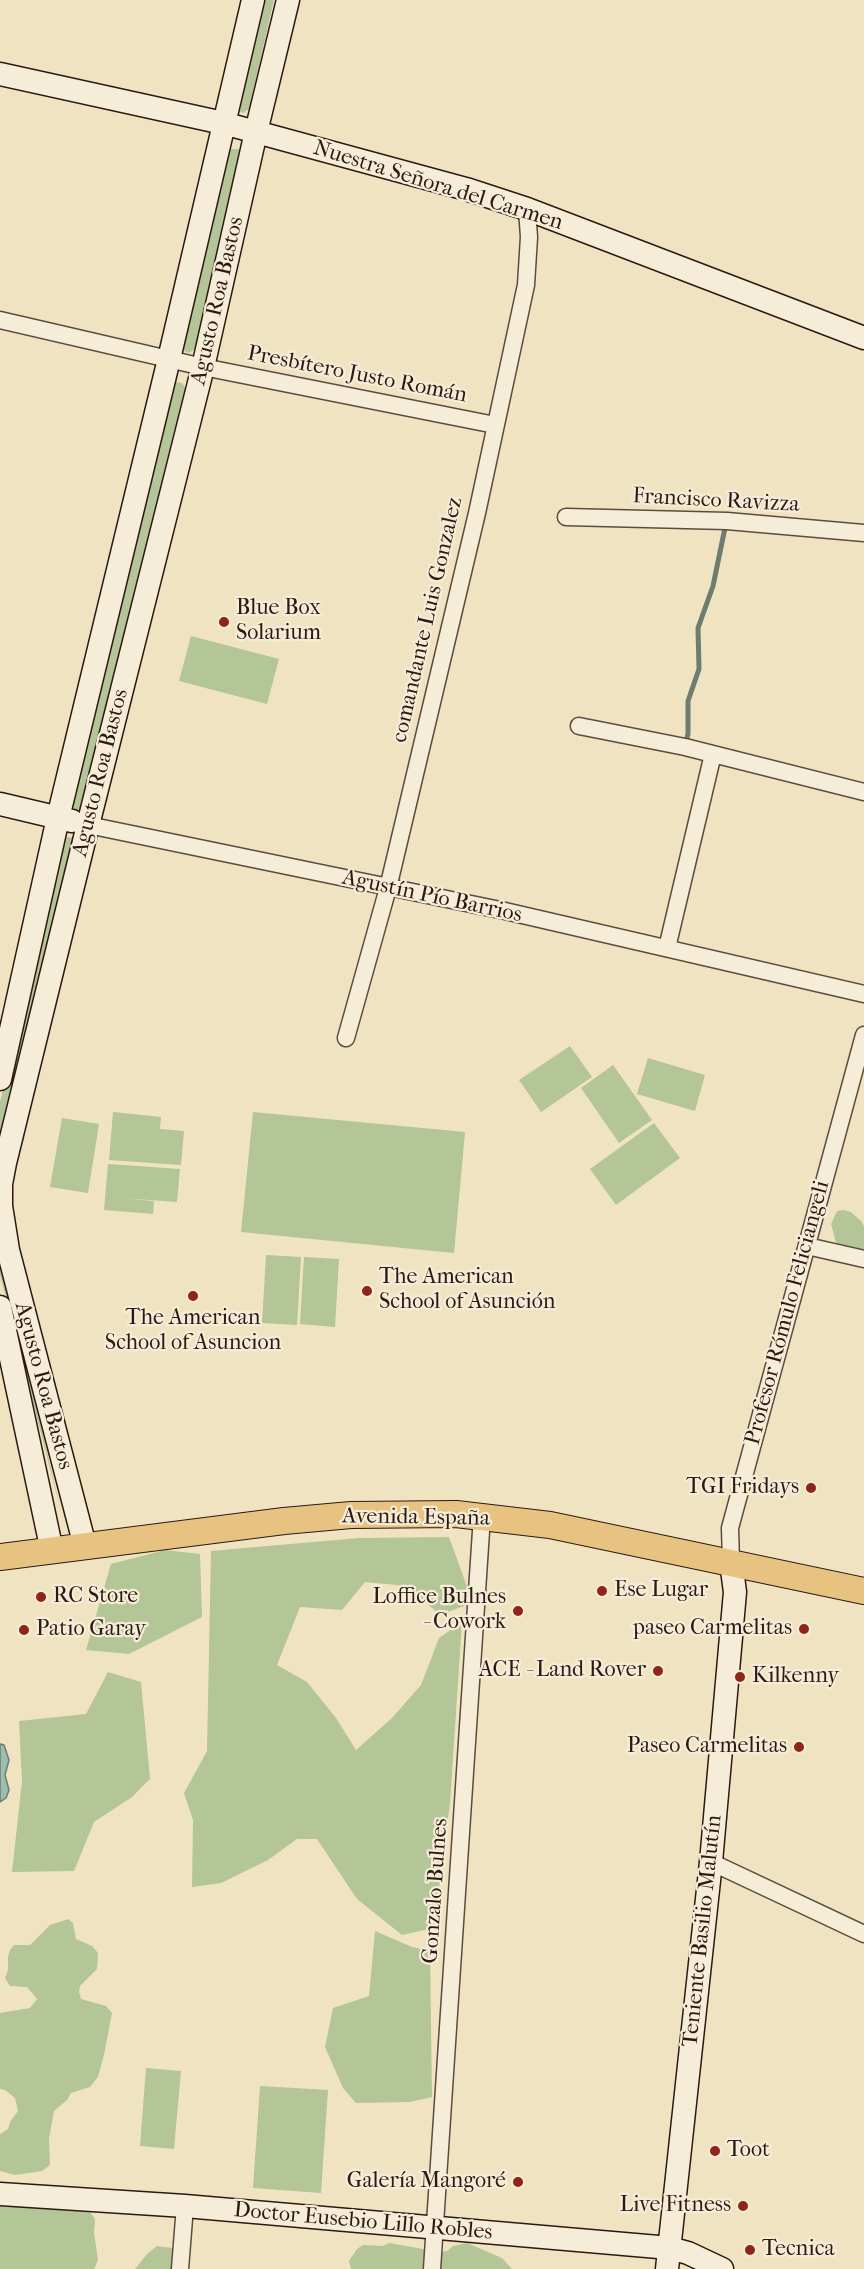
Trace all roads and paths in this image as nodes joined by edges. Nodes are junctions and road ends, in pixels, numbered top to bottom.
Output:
1 (253, 0) edge
2 (288, 0) edge
3 (0, 74) edge
4 (223, 123) junction
5 (256, 132) junction
6 (527, 209) junction
7 (0, 321) edge
8 (864, 338) edge
9 (170, 359) junction
10 (203, 367) junction
11 (495, 425) junction
12 (566, 517) dead end
13 (864, 532) edge
14 (579, 726) dead end
15 (713, 754) junction
16 (864, 792) edge
17 (0, 804) edge
18 (58, 818) junction
19 (88, 825) junction
20 (388, 888) junction
21 (667, 948) junction
22 (864, 994) edge
23 (864, 1035) edge
24 (346, 1038) dead end
25 (0, 1079) edge
26 (807, 1246) junction
27 (864, 1260) edge
28 (0, 1307) edge
29 (482, 1516) junction
30 (85, 1546) junction
31 (52, 1551) junction
32 (0, 1557) edge
33 (731, 1562) junction
34 (864, 1591) edge
35 (735, 1592) joint
36 (711, 1862) junction
37 (864, 1935) edge
38 (0, 2194) edge
39 (185, 2206) junction
40 (435, 2227) junction
41 (668, 2258) edge
42 (180, 2269) edge
43 (432, 2269) edge
44 (722, 2269) edge

1 - 4 street, Agusto Roa Bastos
2 - 5 street, Agusto Roa Bastos
3 - 4 street, Nuestra Señora del Carmen
4 - 5 street, Nuestra Señora del Carmen
4 - 9 street, Agusto Roa Bastos
5 - 6 street, Nuestra Señora del Carmen
5 - 10 street, Agusto Roa Bastos
6 - 8 street, Nuestra Señora del Carmen
6 - 11 street, comandante Luis Gonzalez
7 - 9 street, Presbítero Justo Román
9 - 10 street, Presbítero Justo Román
9 - 18 street, Agusto Roa Bastos
10 - 11 street, Presbítero Justo Román
10 - 19 street, Agusto Roa Bastos
11 - 20 street, comandante Luis Gonzalez
12 - 13 street, Francisco Ravizza
14 - 15 street
15 - 16 street
15 - 21 street
17 - 18 street, Agustín Pío Barrios
18 - 19 street, Agustín Pío Barrios
18 - 25 street, Agusto Roa Bastos
19 - 20 street, Agustín Pío Barrios
19 - 30 street, Agusto Roa Bastos
20 - 21 street, Agustín Pío Barrios
20 - 24 street, comandante Luis Gonzalez
21 - 22 street, Agustín Pío Barrios
23 - 26 street, Profesor Rómulo Feliciangeli
26 - 27 street
26 - 33 street, Profesor Rómulo Feliciangeli
28 - 31 street, Agusto Roa Bastos
29 - 30 main road, Avenida España
29 - 33 main road, Avenida España
29 - 40 street, Gonzalo Bulnes
30 - 31 main road, Avenida España
31 - 32 main road, Avenida España
33 - 34 main road, Avenida España
33 - 35 street, Profesor Rómulo Feliciangeli
35 - 36 street, Teniente Basilio Malutín
36 - 37 street
36 - 41 street, Teniente Basilio Malutín
38 - 39 street, Doctor Eusebio Lillo Robles
39 - 40 street, Doctor Eusebio Lillo Robles
39 - 42 street
40 - 41 street, Doctor Eusebio Lillo Robles
40 - 43 street, Gonzalo Bulnes
41 - 44 street, Doctor Eusebio Lillo Robles

